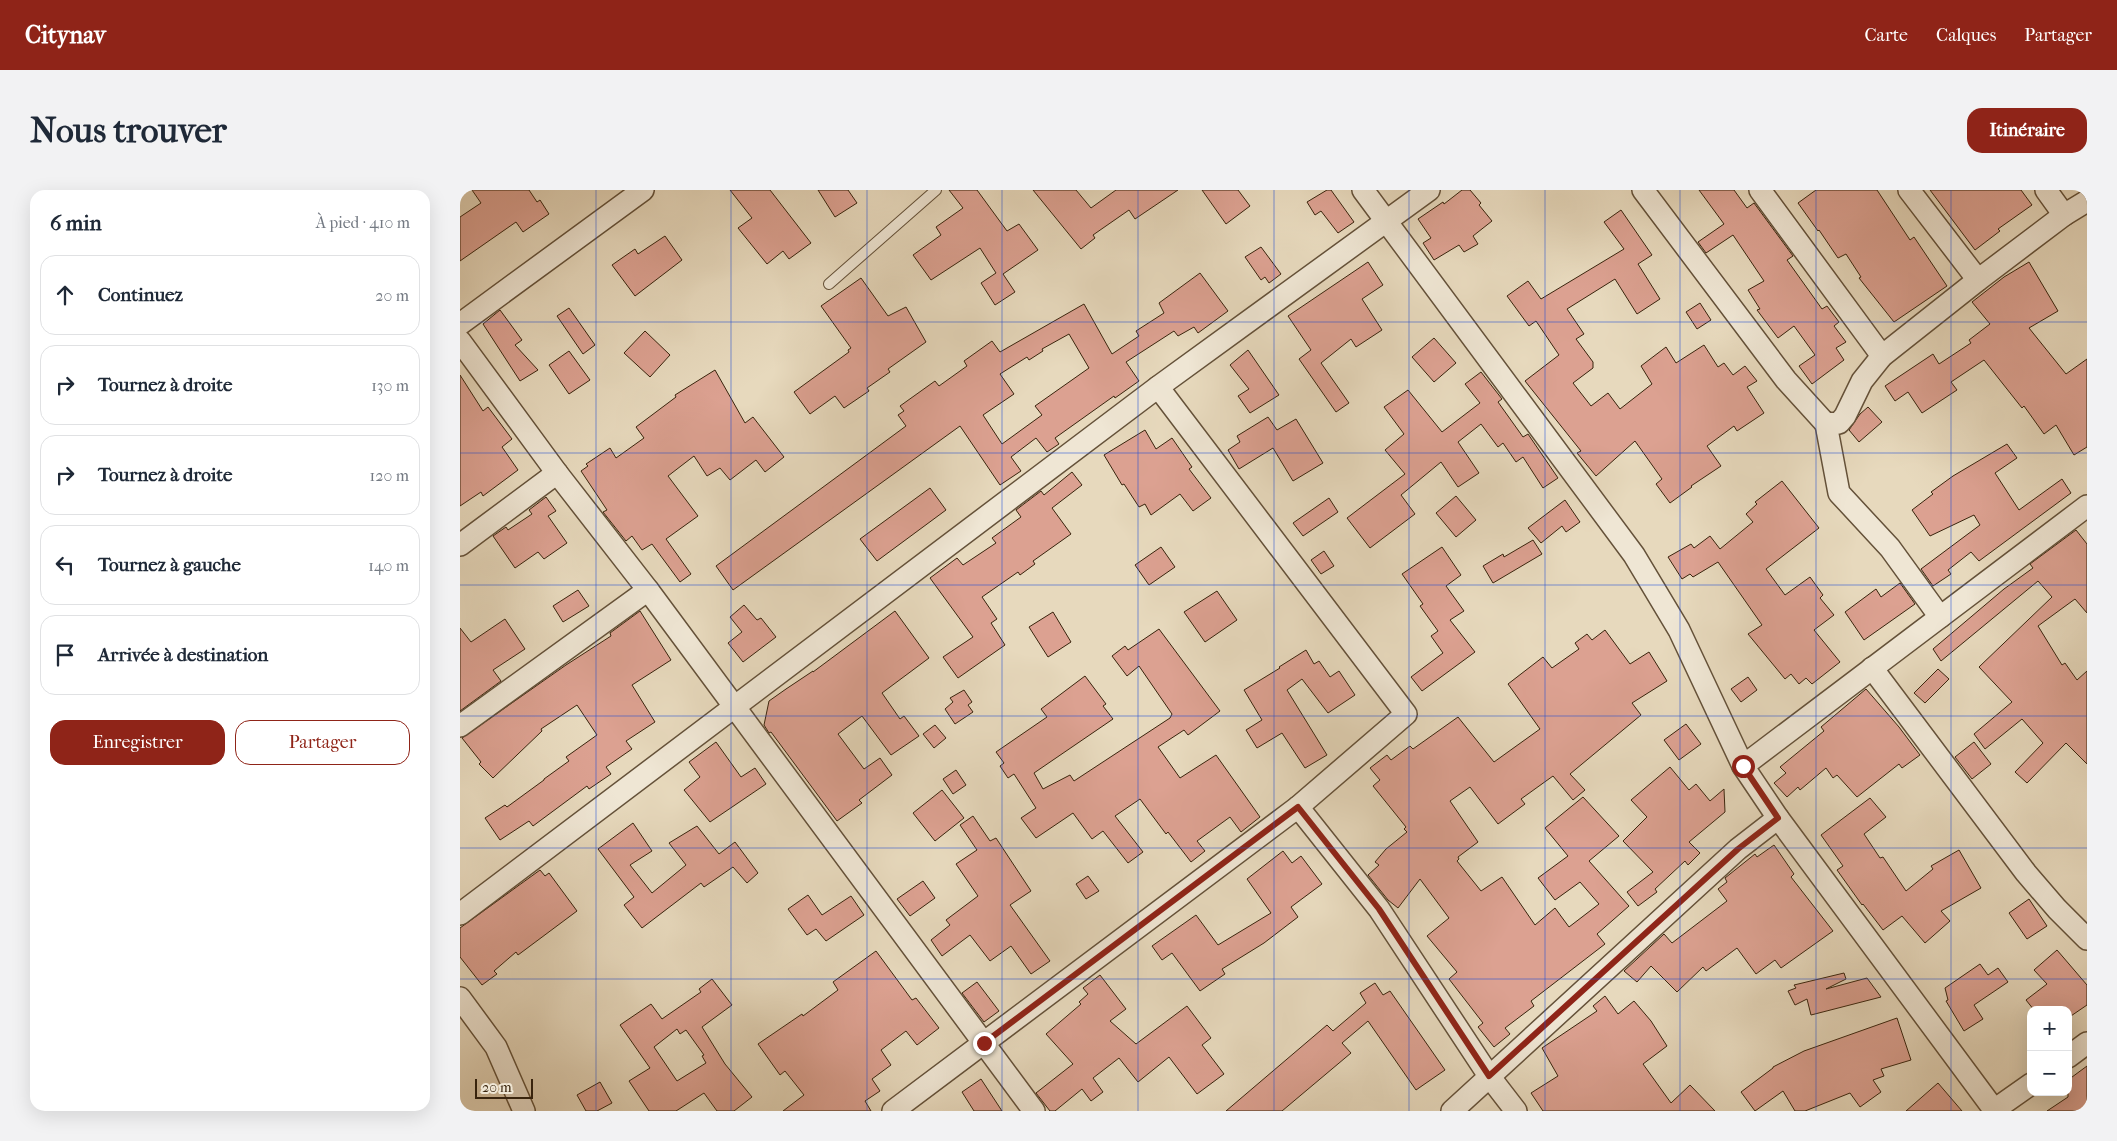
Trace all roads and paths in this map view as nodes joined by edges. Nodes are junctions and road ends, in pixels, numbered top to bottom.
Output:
1 (643, 190) edge
2 (936, 190) edge
3 (1363, 190) edge
4 (1429, 190) edge
5 (1643, 190) edge
6 (1760, 190) edge
7 (1909, 190) edge
8 (2046, 190) edge
9 (2087, 201) edge
10 (2064, 215) junction
11 (1386, 221) junction
12 (1978, 280) junction
13 (828, 284) dead end
14 (460, 324) edge
15 (460, 341) edge
16 (1882, 356) junction
17 (1158, 387) junction
18 (1826, 424) junction
19 (557, 473) junction
20 (2087, 506) edge
21 (460, 545) edge
22 (648, 590) junction
23 (1940, 617) junction
24 (1872, 668) junction
25 (735, 707) junction
26 (460, 726) edge
27 (1743, 766) junction
28 (1298, 807) junction
29 (1778, 818) junction
30 (460, 914) edge
31 (2087, 939) edge
32 (460, 998) edge
33 (984, 1043) junction
34 (2087, 1043) edge
35 (2072, 1054) edge
36 (1489, 1076) junction
37 (2027, 1087) edge
38 (524, 1111) edge
39 (893, 1111) edge
40 (1034, 1111) edge
41 (1452, 1111) edge
42 (1516, 1111) edge
43 (1994, 1111) edge

1 - 14 street
2 - 13 lane
3 - 11 street
4 - 11 street
5 - 18 street
6 - 16 street
7 - 12 street
8 - 10 street
9 - 10 street
10 - 12 street
11 - 17 street
11 - 27 street
12 - 16 street
15 - 19 street
16 - 18 street
17 - 25 street
17 - 28 street
18 - 23 street
19 - 21 street
19 - 22 street
20 - 23 street
22 - 25 street
22 - 26 street
23 - 24 street
24 - 27 street
24 - 31 street
25 - 30 street
25 - 33 street
27 - 29 street
28 - 33 street
28 - 36 street
29 - 36 street
29 - 43 street
32 - 38 street
33 - 39 street
33 - 40 street
34 - 35 street
36 - 41 street
36 - 42 street
37 - 43 street

